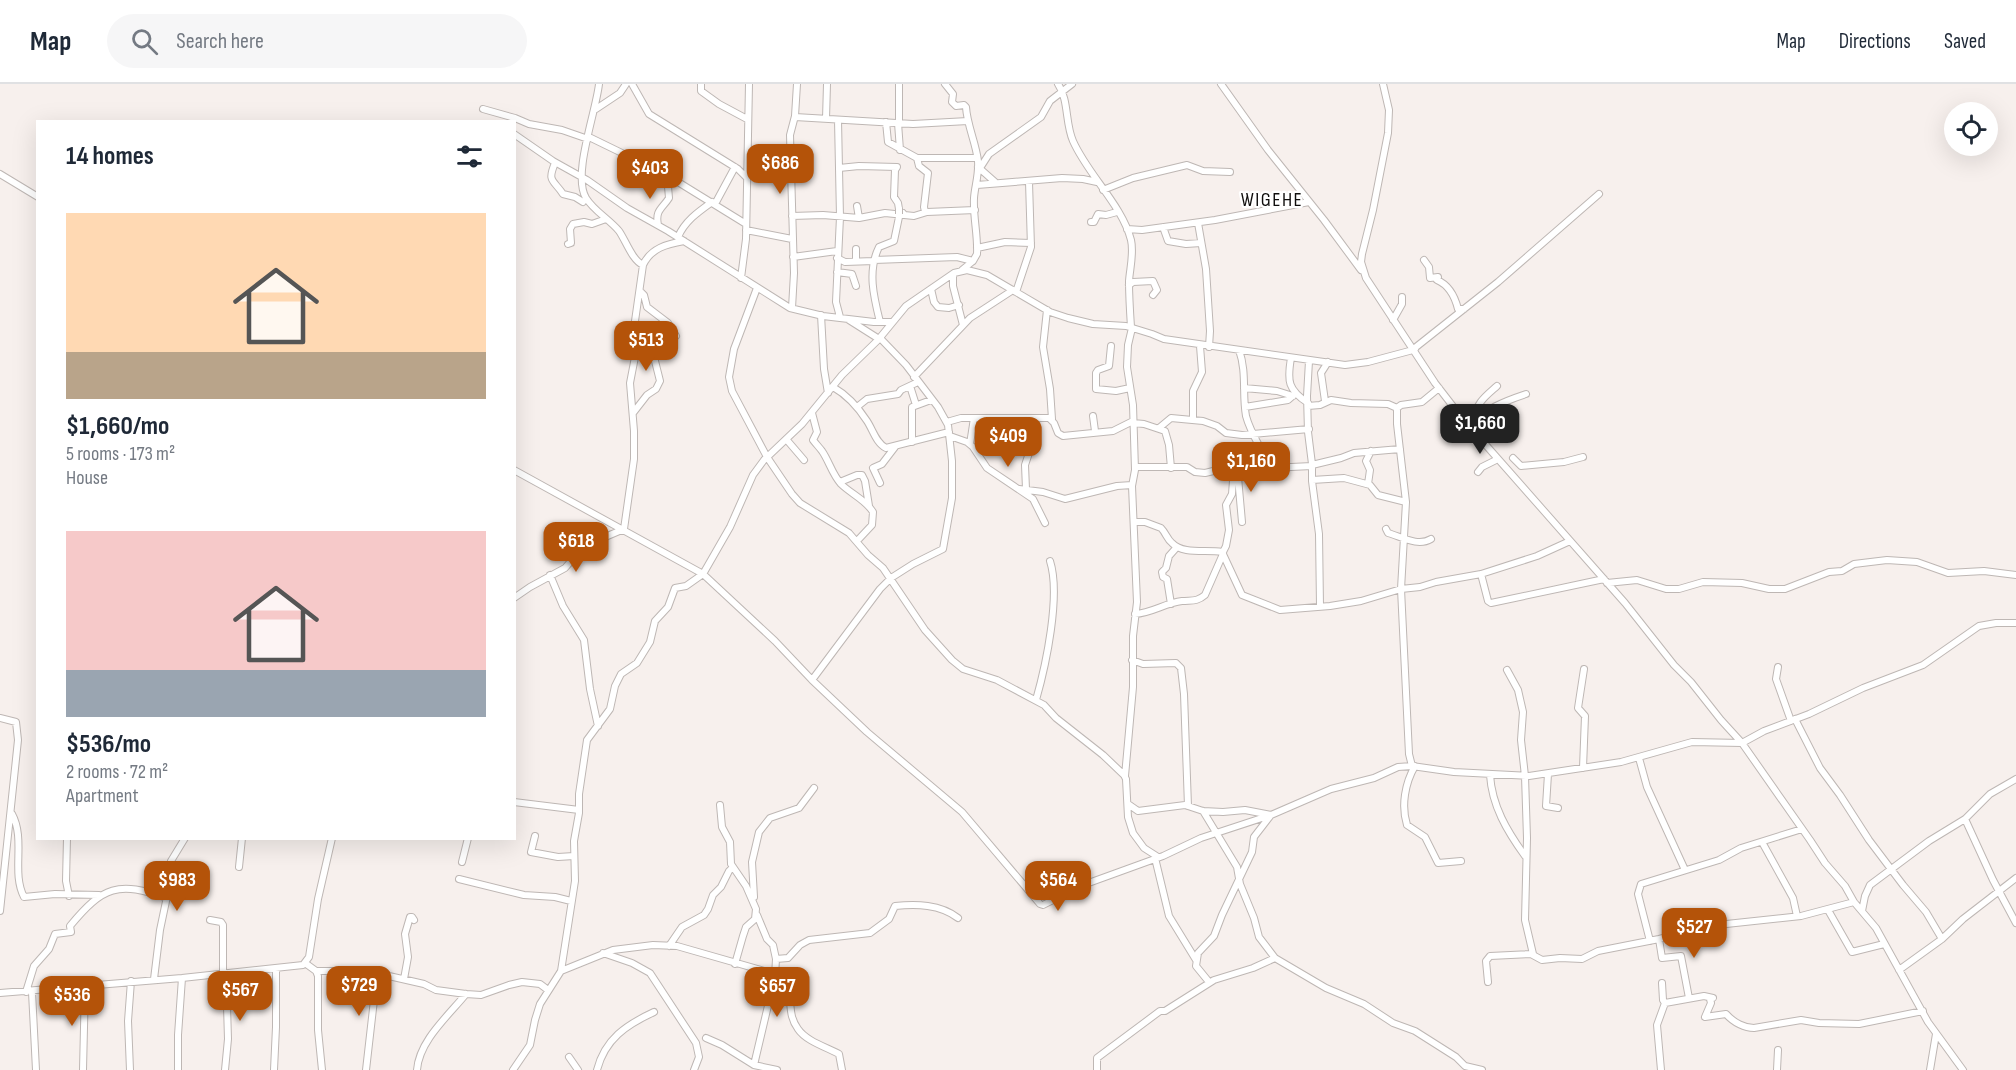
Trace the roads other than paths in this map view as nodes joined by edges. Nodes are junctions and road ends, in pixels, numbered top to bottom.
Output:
1 (599, 84) edge
2 (626, 84) edge
3 (632, 84) edge
4 (701, 84) edge
5 (749, 84) edge
6 (797, 84) edge
7 (827, 84) edge
8 (899, 84) edge
9 (945, 84) edge
10 (1072, 84) edge
11 (1221, 84) edge
12 (1383, 84) edge
13 (1060, 87) edge
14 (483, 108) dead end
15 (596, 109) junction
16 (500, 114) junction
17 (795, 117) junction
18 (747, 118) junction
19 (826, 119) junction
20 (503, 120) edge
21 (838, 120) junction
22 (968, 121) junction
23 (886, 123) junction
24 (899, 123) junction
25 (516, 135) edge
26 (589, 138) junction
27 (784, 149) dead end
28 (900, 150) junction
29 (917, 158) junction
30 (978, 158) junction
31 (555, 163) junction
32 (735, 167) junction
33 (979, 167) junction
34 (839, 168) junction
35 (791, 172) junction
36 (1230, 172) dead end
37 (0, 174) edge
38 (766, 174) junction
39 (668, 175) junction
40 (746, 175) junction
41 (581, 177) junction
42 (995, 182) junction
43 (1029, 182) junction
44 (1097, 182) junction
45 (977, 185) junction
46 (1103, 190) junction
47 (1599, 194) dead end
48 (36, 196) edge
49 (584, 202) dead end
50 (1309, 202) junction
51 (714, 203) junction
52 (857, 206) dead end
53 (975, 210) junction
54 (901, 212) junction
55 (924, 212) junction
56 (1117, 212) junction
57 (792, 216) junction
58 (840, 217) junction
59 (859, 218) junction
60 (606, 219) junction
61 (1091, 222) dead end
62 (1198, 223) junction
63 (658, 225) junction
64 (746, 227) junction
65 (1163, 227) junction
66 (1127, 229) junction
67 (792, 238) junction
68 (681, 239) junction
69 (1031, 243) junction
70 (1201, 243) junction
71 (568, 244) dead end
72 (977, 248) junction
73 (856, 249) dead end
74 (837, 251) junction
75 (793, 257) junction
76 (837, 258) junction
77 (874, 260) junction
78 (1424, 260) dead end
79 (856, 261) junction
80 (973, 261) junction
81 (643, 264) junction
82 (961, 271) junction
83 (837, 272) junction
84 (1363, 272) junction
85 (953, 274) junction
86 (741, 278) junction
87 (1129, 285) junction
88 (856, 286) dead end
89 (757, 288) junction
90 (931, 289) junction
91 (640, 291) junction
92 (1014, 291) junction
93 (1154, 295) dead end
94 (1402, 297) dead end
95 (959, 305) junction
96 (837, 307) junction
97 (792, 308) junction
98 (1464, 309) junction
99 (1047, 310) junction
100 (821, 315) junction
101 (830, 316) junction
102 (843, 318) junction
103 (1393, 320) junction
104 (880, 322) junction
105 (892, 322) junction
106 (963, 325) junction
107 (1131, 328) junction
108 (634, 330) junction
109 (676, 336) dead end
110 (880, 338) junction
111 (1111, 346) dead end
112 (1200, 346) junction
113 (1209, 347) junction
114 (1239, 350) junction
115 (1413, 351) junction
116 (1291, 358) junction
117 (1309, 361) junction
118 (1328, 362) junction
119 (916, 379) junction
120 (910, 386) junction
121 (1497, 386) dead end
122 (833, 387) junction
123 (1130, 388) junction
124 (1244, 388) junction
125 (1439, 388) junction
126 (828, 394) junction
127 (1526, 394) dead end
128 (1294, 395) junction
129 (931, 400) junction
130 (1324, 401) junction
131 (916, 405) junction
132 (1308, 405) junction
133 (857, 407) junction
134 (1245, 407) junction
135 (1397, 408) junction
136 (633, 413) junction
137 (812, 413) junction
138 (1093, 416) dead end
139 (974, 418) junction
140 (1029, 418) junction
141 (1052, 419) junction
142 (1193, 419) junction
143 (1476, 419) junction
144 (946, 422) junction
145 (1133, 422) junction
146 (1158, 428) junction
147 (1309, 429) junction
148 (1471, 429) junction
149 (1095, 431) junction
150 (950, 434) junction
151 (1253, 435) junction
152 (786, 439) junction
153 (912, 442) junction
154 (970, 444) junction
155 (894, 447) junction
156 (1262, 449) junction
157 (1400, 449) junction
158 (1371, 451) junction
159 (767, 457) junction
160 (1583, 457) dead end
161 (804, 460) dead end
162 (1499, 461) junction
163 (1312, 465) junction
164 (1235, 466) junction
165 (1135, 467) junction
166 (1171, 468) junction
167 (516, 471) edge
168 (1478, 472) dead end
169 (1312, 480) junction
170 (840, 482) junction
171 (880, 483) dead end
172 (1368, 484) junction
173 (1132, 485) junction
174 (1018, 489) junction
175 (1026, 489) junction
176 (1406, 502) junction
177 (870, 506) junction
178 (1135, 522) junction
179 (1242, 522) dead end
180 (1045, 523) dead end
181 (624, 529) junction
182 (1386, 529) dead end
183 (1403, 537) junction
184 (1431, 539) dead end
185 (1570, 541) junction
186 (857, 542) junction
187 (1177, 547) junction
188 (1223, 553) junction
189 (1050, 561) dead end
190 (703, 574) junction
191 (1481, 574) junction
192 (550, 575) junction
193 (2016, 575) edge
194 (891, 578) junction
195 (1606, 581) junction
196 (1401, 589) junction
197 (516, 597) edge
198 (1171, 604) junction
199 (1320, 606) junction
200 (1135, 614) junction
201 (2016, 623) edge
202 (1132, 660) junction
203 (1778, 667) dead end
204 (1584, 669) dead end
205 (1507, 670) dead end
206 (812, 680) junction
207 (1036, 700) junction
208 (0, 718) edge
209 (1793, 720) junction
210 (598, 726) junction
211 (1742, 743) junction
212 (1639, 758) junction
213 (1413, 766) junction
214 (1583, 768) junction
215 (1548, 774) junction
216 (1490, 775) junction
217 (1525, 776) junction
218 (1125, 777) junction
219 (2016, 779) edge
220 (814, 788) dead end
221 (516, 802) edge
222 (720, 804) dead end
223 (1128, 804) junction
224 (1188, 806) junction
225 (1558, 808) dead end
226 (579, 810) junction
227 (1203, 811) junction
228 (11, 812) junction
229 (1271, 815) junction
230 (1965, 819) junction
231 (1802, 829) junction
232 (1216, 833) junction
233 (535, 836) dead end
234 (67, 840) edge
235 (184, 840) edge
236 (242, 840) edge
237 (332, 840) edge
238 (468, 840) edge
239 (1761, 842) junction
240 (574, 856) junction
241 (1525, 856) junction
242 (1156, 858) junction
243 (1461, 861) dead end
244 (462, 862) dead end
245 (238, 867) dead end
246 (733, 867) junction
247 (1892, 868) junction
248 (1685, 870) junction
249 (2016, 878) edge
250 (459, 879) dead end
251 (1239, 879) junction
252 (1999, 892) junction
253 (99, 895) junction
254 (69, 896) junction
255 (167, 898) junction
256 (571, 901) junction
257 (1854, 902) junction
258 (755, 904) junction
259 (1828, 910) junction
260 (0, 911) edge
261 (1862, 911) junction
262 (757, 915) junction
263 (1797, 916) junction
264 (958, 918) dead end
265 (210, 920) dead end
266 (414, 920) dead end
267 (2016, 923) edge
268 (1659, 939) junction
269 (1942, 939) junction
270 (1650, 941) junction
271 (1884, 944) junction
272 (669, 946) junction
273 (603, 953) junction
274 (1533, 954) junction
275 (1275, 958) junction
276 (776, 959) junction
277 (1196, 961) junction
278 (305, 963) junction
279 (735, 964) junction
280 (276, 968) junction
281 (561, 970) junction
282 (1899, 970) junction
283 (316, 971) junction
284 (224, 974) junction
285 (775, 976) junction
286 (182, 978) junction
287 (154, 979) junction
288 (404, 979) junction
289 (131, 981) junction
290 (1209, 982) junction
291 (1488, 982) dead end
292 (1662, 983) dead end
293 (85, 985) junction
294 (548, 990) junction
295 (29, 992) junction
296 (0, 993) edge
297 (466, 994) junction
298 (1689, 998) junction
299 (374, 1000) dead end
300 (1665, 1003) junction
301 (1923, 1011) junction
302 (654, 1012) dead end
303 (1936, 1034) junction
304 (706, 1038) dead end
305 (1778, 1050) dead end
306 (569, 1057) dead end
307 (754, 1065) junction
308 (36, 1070) edge
309 (83, 1070) edge
310 (130, 1070) edge
311 (178, 1070) edge
312 (225, 1070) edge
313 (274, 1070) edge
314 (322, 1070) edge
315 (366, 1070) edge
316 (417, 1070) edge
317 (513, 1070) edge
318 (578, 1070) edge
319 (597, 1070) edge
320 (694, 1070) edge
321 (777, 1070) edge
322 (842, 1070) edge
323 (1097, 1070) edge
324 (1482, 1070) edge
325 (1661, 1070) edge
326 (1777, 1070) edge
327 (1930, 1070) edge
328 (1963, 1070) edge

1 - 15 street
2 - 15 street
3 - 32 street
4 - 18 street
5 - 18 street
6 - 17 street
7 - 19 street
8 - 24 street
9 - 22 street
10 - 13 street
11 - 50 street
12 - 84 street
13 - 33 street
13 - 44 street
14 - 16 street
15 - 26 street
16 - 20 street
16 - 26 street
17 - 19 street
17 - 35 street
18 - 40 street
19 - 21 street
21 - 23 street
21 - 34 street
22 - 24 street
22 - 30 street
23 - 24 street
23 - 28 street
24 - 28 street
25 - 31 street
26 - 39 street
26 - 41 street
27 - 38 street
28 - 29 street
29 - 30 street
29 - 55 street
30 - 33 street
31 - 41 street
31 - 49 street
32 - 40 street
32 - 51 street
33 - 42 street
33 - 45 street
34 - 54 street
34 - 58 street
35 - 38 street
35 - 57 street
36 - 46 street
37 - 48 street
38 - 40 street
39 - 51 street
39 - 63 street
40 - 64 street
41 - 60 street
41 - 63 street
42 - 43 street
42 - 45 street
43 - 44 street
43 - 69 street
44 - 46 street
45 - 53 street
46 - 56 street
47 - 98 street
50 - 62 street
50 - 84 street
51 - 64 street
51 - 68 street
52 - 59 street
53 - 55 street
53 - 72 street
54 - 55 street
54 - 59 street
54 - 77 street
56 - 61 street
56 - 66 street
57 - 58 street
57 - 67 street
58 - 59 street
58 - 74 street
60 - 71 street
60 - 81 street
62 - 65 street
62 - 70 street
63 - 68 street
64 - 67 street
64 - 86 street
65 - 66 street
65 - 70 street
66 - 87 street
67 - 75 street
68 - 81 street
68 - 86 street
69 - 72 street
69 - 92 street
70 - 113 street
72 - 80 street
73 - 79 street
74 - 75 street
74 - 76 street
75 - 97 street
76 - 79 street
76 - 83 street
77 - 79 street
77 - 80 street
77 - 104 street
78 - 98 street
80 - 82 street
81 - 91 street
82 - 85 street
82 - 92 street
83 - 88 street
83 - 96 street
84 - 103 street
85 - 90 street
85 - 95 street
86 - 89 street
87 - 93 street
87 - 107 street
89 - 97 street
89 - 159 street
90 - 95 street
90 - 105 street
91 - 108 street
91 - 109 street
92 - 99 street
92 - 106 street
94 - 103 street
95 - 106 street
96 - 101 street
96 - 102 street
97 - 100 street
98 - 115 street
99 - 107 street
99 - 141 street
100 - 101 street
100 - 126 street
101 - 102 street
102 - 104 street
102 - 110 street
103 - 115 street
104 - 105 street
105 - 110 street
106 - 119 street
107 - 112 street
107 - 123 street
108 - 136 street
108 - 136 street
110 - 119 street
110 - 122 street
111 - 123 street
112 - 113 street
112 - 142 street
113 - 114 street
114 - 116 street
114 - 124 street
115 - 118 street
115 - 125 street
116 - 117 street
116 - 128 street
117 - 118 street
117 - 132 street
118 - 130 street
119 - 120 street
119 - 129 street
120 - 131 street
120 - 133 street
121 - 143 street
122 - 126 street
122 - 133 street
123 - 145 street
124 - 128 street
124 - 134 street
125 - 135 street
125 - 148 street
126 - 137 street
127 - 143 street
128 - 132 street
128 - 134 street
129 - 131 street
129 - 144 street
130 - 132 street
130 - 135 street
131 - 153 street
132 - 147 street
133 - 155 street
134 - 151 street
135 - 157 street
136 - 181 street
137 - 152 street
137 - 170 street
138 - 149 street
139 - 140 street
139 - 144 street
139 - 154 street
140 - 141 street
140 - 175 street
141 - 149 street
142 - 146 street
142 - 151 street
143 - 148 street
144 - 150 street
145 - 146 street
145 - 149 street
145 - 165 street
146 - 166 street
147 - 151 street
147 - 163 street
148 - 162 street
150 - 153 street
150 - 154 street
150 - 194 street
151 - 156 street
152 - 159 street
152 - 161 street
153 - 155 street
154 - 174 street
155 - 171 street
156 - 163 street
156 - 164 street
157 - 158 street
157 - 176 street
158 - 163 street
158 - 172 street
159 - 186 street
159 - 190 street
160 - 162 street
162 - 168 street
162 - 185 street
163 - 169 street
164 - 166 street
164 - 179 street
164 - 188 street
165 - 166 street
165 - 173 street
167 - 181 street
169 - 172 street
169 - 199 street
170 - 177 street
170 - 177 street
172 - 176 street
173 - 175 street
173 - 178 street
174 - 175 street
174 - 180 street
176 - 183 street
177 - 186 street
178 - 187 street
178 - 200 street
181 - 190 street
181 - 192 street
182 - 183 street
183 - 184 street
183 - 196 street
185 - 191 street
185 - 195 street
186 - 194 street
187 - 188 street
187 - 198 street
188 - 198 street
188 - 199 street
189 - 207 street
190 - 206 street
190 - 210 street
191 - 195 street
191 - 196 street
192 - 197 street
192 - 210 street
193 - 195 street
194 - 206 street
194 - 207 street
195 - 211 street
196 - 199 street
196 - 213 street
198 - 200 street
200 - 202 street
201 - 209 street
202 - 218 street
202 - 224 street
203 - 209 street
204 - 214 street
205 - 217 street
206 - 242 street
207 - 218 street
208 - 228 street
209 - 211 street
209 - 247 street
210 - 226 street
211 - 212 street
211 - 231 street
212 - 214 street
212 - 248 street
213 - 216 street
213 - 229 street
213 - 243 street
214 - 215 street
215 - 217 street
215 - 225 street
216 - 217 street
216 - 241 street
217 - 241 street
218 - 223 street
219 - 230 street
220 - 258 street
221 - 226 street
222 - 246 street
223 - 224 street
223 - 242 street
224 - 227 street
226 - 240 street
227 - 229 street
227 - 232 street
228 - 254 street
228 - 260 street
229 - 232 street
229 - 251 street
230 - 247 street
230 - 252 street
231 - 239 street
231 - 257 street
232 - 242 street
232 - 251 street
233 - 240 street
234 - 254 street
235 - 255 street
236 - 245 street
237 - 278 street
238 - 244 street
239 - 248 street
239 - 263 street
240 - 256 street
241 - 274 street
242 - 277 street
246 - 258 street
246 - 272 street
247 - 261 street
247 - 269 street
248 - 270 street
249 - 252 street
250 - 256 street
251 - 275 street
251 - 277 street
252 - 267 street
252 - 269 street
253 - 254 street
253 - 255 street
253 - 295 street
255 - 287 street
256 - 281 street
257 - 259 street
257 - 261 street
258 - 262 street
259 - 263 street
259 - 271 street
261 - 271 street
262 - 276 street
262 - 279 street
263 - 268 street
264 - 276 street
265 - 284 street
266 - 288 street
268 - 270 street
268 - 298 street
269 - 282 street
270 - 274 street
271 - 282 street
272 - 273 street
272 - 279 street
273 - 281 street
273 - 320 street
274 - 291 street
275 - 290 street
275 - 324 street
276 - 285 street
277 - 290 street
278 - 280 street
278 - 283 street
279 - 285 street
280 - 284 street
280 - 313 street
281 - 294 street
282 - 301 street
283 - 288 street
283 - 314 street
284 - 286 street
284 - 312 street
285 - 307 street
285 - 322 street
286 - 287 street
286 - 311 street
287 - 289 street
288 - 297 street
289 - 293 street
289 - 310 street
290 - 323 street
292 - 300 street
293 - 295 street
293 - 309 street
294 - 297 street
294 - 317 street
295 - 296 street
295 - 308 street
297 - 316 street
298 - 300 street
298 - 301 street
299 - 315 street
300 - 325 street
301 - 303 street
302 - 319 street
303 - 327 street
303 - 328 street
304 - 307 street
305 - 326 street
306 - 318 street
307 - 321 street

